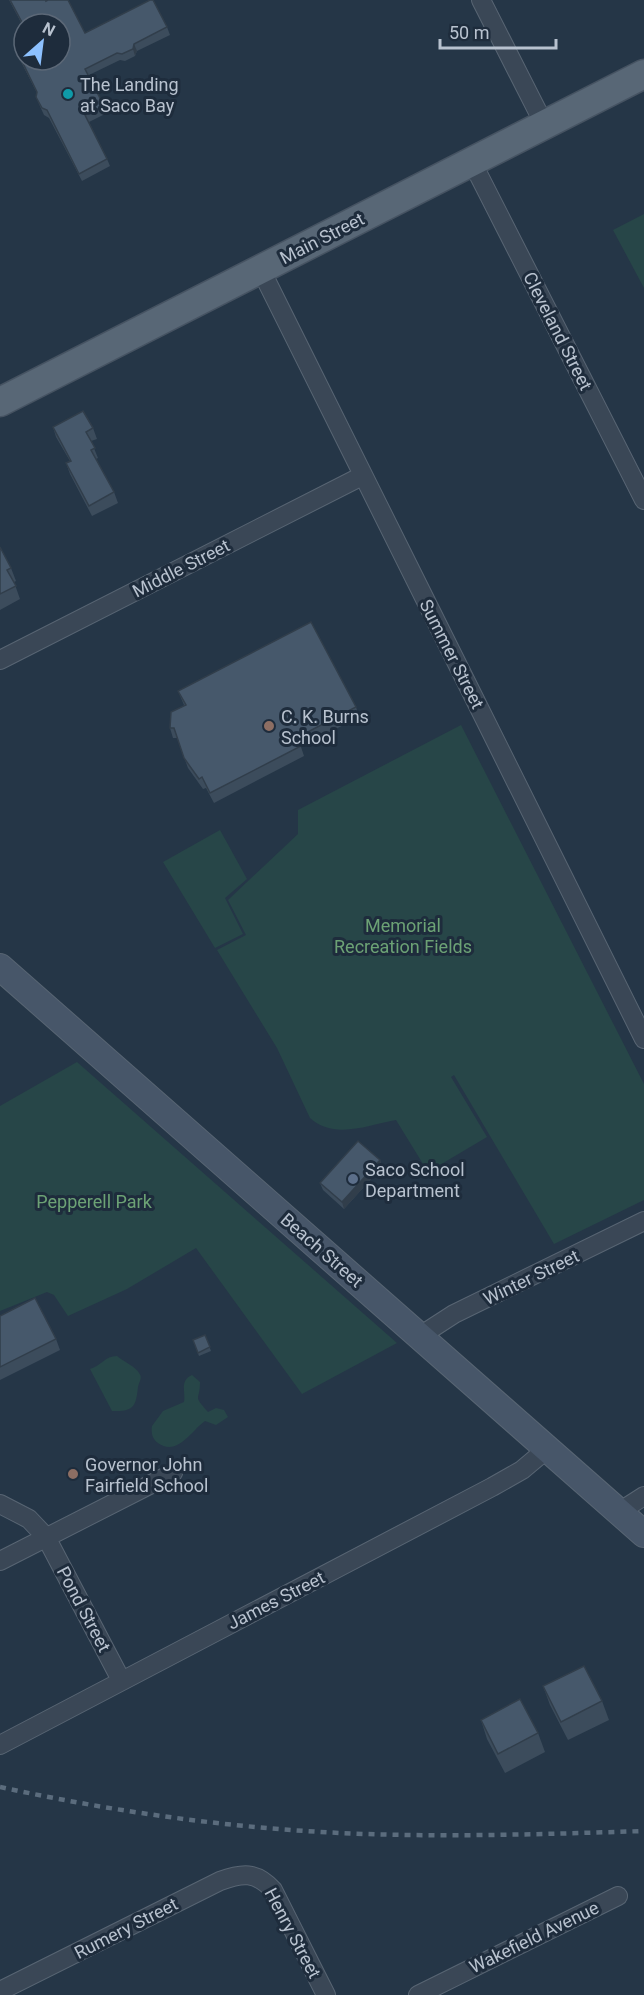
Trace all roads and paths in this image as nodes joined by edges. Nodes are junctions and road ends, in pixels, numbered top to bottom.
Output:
1 (481, 0) edge
2 (644, 74) edge
3 (545, 126) junction
4 (472, 162) junction
5 (261, 270) junction
6 (0, 402) edge
7 (362, 476) junction
8 (644, 500) edge
9 (0, 660) edge
10 (0, 967) edge
11 (644, 1039) edge
12 (644, 1221) edge
13 (420, 1336) junction
14 (547, 1449) junction
15 (172, 1473) dead end
16 (644, 1496) edge
17 (0, 1504) edge
18 (619, 1512) junction
19 (644, 1534) edge
20 (46, 1537) junction
21 (0, 1561) edge
22 (121, 1680) junction
23 (0, 1745) edge
24 (255, 1875) joint
25 (618, 1896) dead end
26 (0, 1991) edge
27 (326, 1995) edge
28 (418, 1995) edge

1 - 3 street
2 - 3 main road, Main Street
3 - 4 main road, Main Street
4 - 5 main road, Main Street
4 - 8 street, Cleveland Street
5 - 6 main road, Main Street
5 - 7 street, Summer Street
7 - 9 street, Middle Street
7 - 11 street, Summer Street
10 - 13 main road, Beach Street
12 - 13 street, Winter Street
13 - 14 main road, Beach Street
14 - 18 main road, Beach Street
14 - 22 street, James Street
15 - 20 street
16 - 18 street
17 - 20 street, Pond Street
18 - 19 main road, Beach Street
20 - 21 street
20 - 22 street, Pond Street
22 - 23 street, James Street
24 - 26 street, Rumery Street
24 - 27 street, Henry Street
25 - 28 street, Wakefield Avenue

